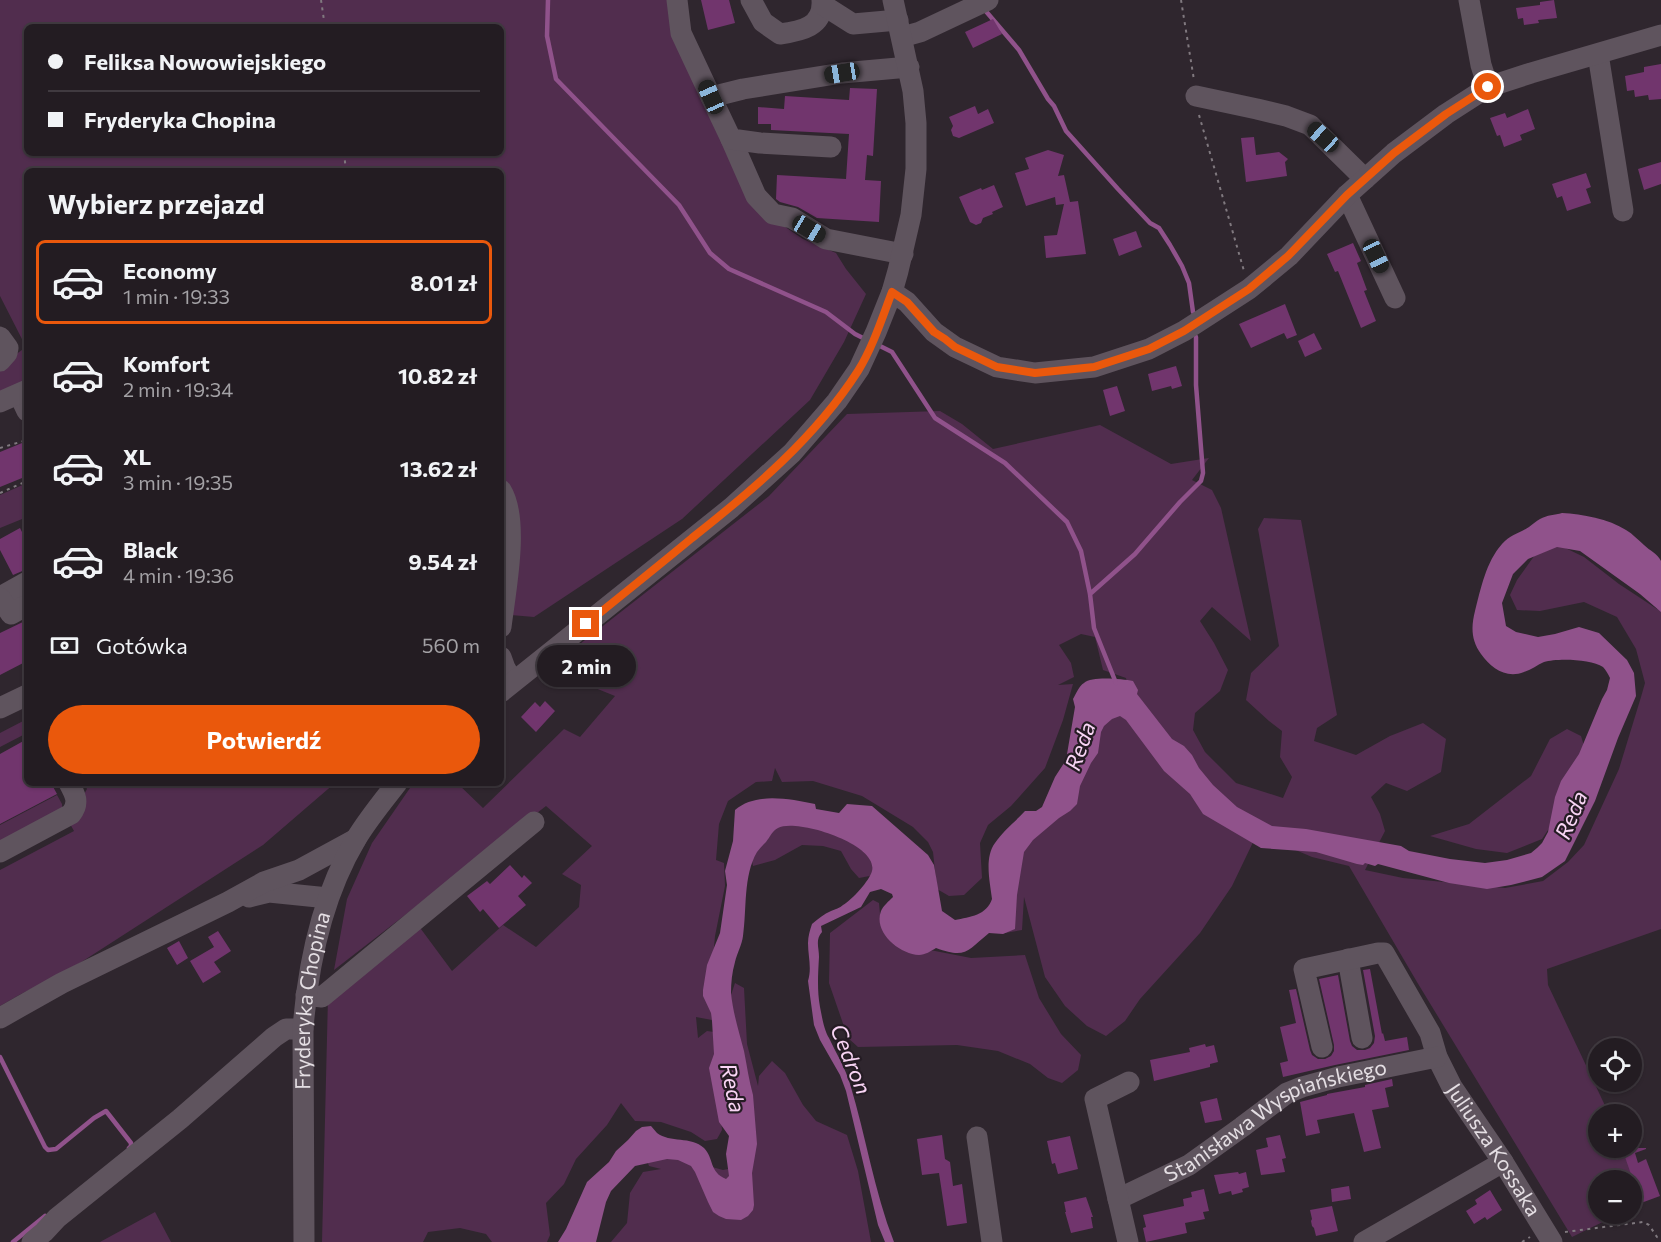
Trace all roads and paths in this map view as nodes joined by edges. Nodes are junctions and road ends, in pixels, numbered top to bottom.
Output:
1 (321, 0) edge
2 (677, 0) edge
3 (751, 0) edge
4 (988, 0) edge
5 (1181, 0) edge
6 (1469, 0) edge
7 (823, 3) edge
8 (897, 19) edge
9 (325, 24) edge
10 (1661, 36) edge
11 (1598, 54) junction
12 (909, 67) junction
13 (1488, 87) junction
14 (1196, 96) junction
15 (711, 97) junction
16 (731, 139) junction
17 (831, 147) dead end
18 (1365, 179) junction
19 (1347, 195) junction
20 (1623, 211) dead end
21 (903, 254) junction
22 (1249, 289) junction
23 (892, 292) junction
24 (1395, 297) dead end
25 (0, 337) edge
26 (0, 361) edge
27 (24, 398) edge
28 (0, 402) edge
29 (24, 441) edge
30 (0, 448) edge
31 (24, 482) edge
32 (0, 493) edge
33 (504, 495) edge
34 (24, 584) edge
35 (504, 594) edge
36 (0, 598) edge
37 (24, 607) edge
38 (504, 665) edge
39 (507, 687) edge
40 (24, 699) edge
41 (0, 708) edge
42 (70, 786) edge
43 (395, 786) edge
44 (534, 822) dead end
45 (356, 839) junction
46 (0, 852) edge
47 (299, 870) junction
48 (328, 898) junction
49 (228, 902) junction
50 (1348, 959) junction
51 (306, 995) junction
52 (0, 1018) edge
53 (303, 1029) junction
54 (1362, 1038) dead end
55 (1322, 1047) dead end
56 (1437, 1057) junction
57 (1129, 1082) dead end
58 (977, 1137) dead end
59 (1503, 1162) junction
60 (1118, 1199) junction
61 (1549, 1238) edge
62 (1661, 1238) edge
63 (43, 1239) edge
64 (304, 1242) edge
65 (992, 1242) edge
66 (1128, 1242) edge
67 (1364, 1242) edge
68 (1522, 1242) edge

1 - 9 path
2 - 15 street
3 - 7 street
4 - 8 street
5 - 14 path
6 - 13 street
7 - 8 street
8 - 12 street
10 - 11 street
11 - 13 street
11 - 20 street
12 - 15 street
12 - 21 street
13 - 18 street
14 - 18 street
14 - 22 path
15 - 16 street
16 - 17 street
16 - 21 street
18 - 19 street
19 - 22 street
19 - 24 street
21 - 23 street
22 - 23 street
23 - 39 street
25 - 26 street
27 - 28 street
29 - 30 path
31 - 32 path
33 - 35 street
34 - 36 street
36 - 37 street
38 - 39 street
40 - 41 street
42 - 46 street
43 - 45 street, Fryderyka Chopina
44 - 51 street
45 - 47 street
45 - 48 street, Fryderyka Chopina
47 - 48 street
47 - 49 street
48 - 49 street
48 - 51 street, Fryderyka Chopina
49 - 52 street
50 - 54 street
50 - 55 street
50 - 56 street, Juliusza Kossaka
51 - 53 street, Fryderyka Chopina
53 - 63 street
53 - 64 street, Fryderyka Chopina
56 - 59 street, Juliusza Kossaka
56 - 60 street, Stanisława Wyspiańskiego
57 - 60 street
58 - 65 street
59 - 61 street, Juliusza Kossaka
59 - 67 street
60 - 66 street
61 - 62 path
61 - 68 path

